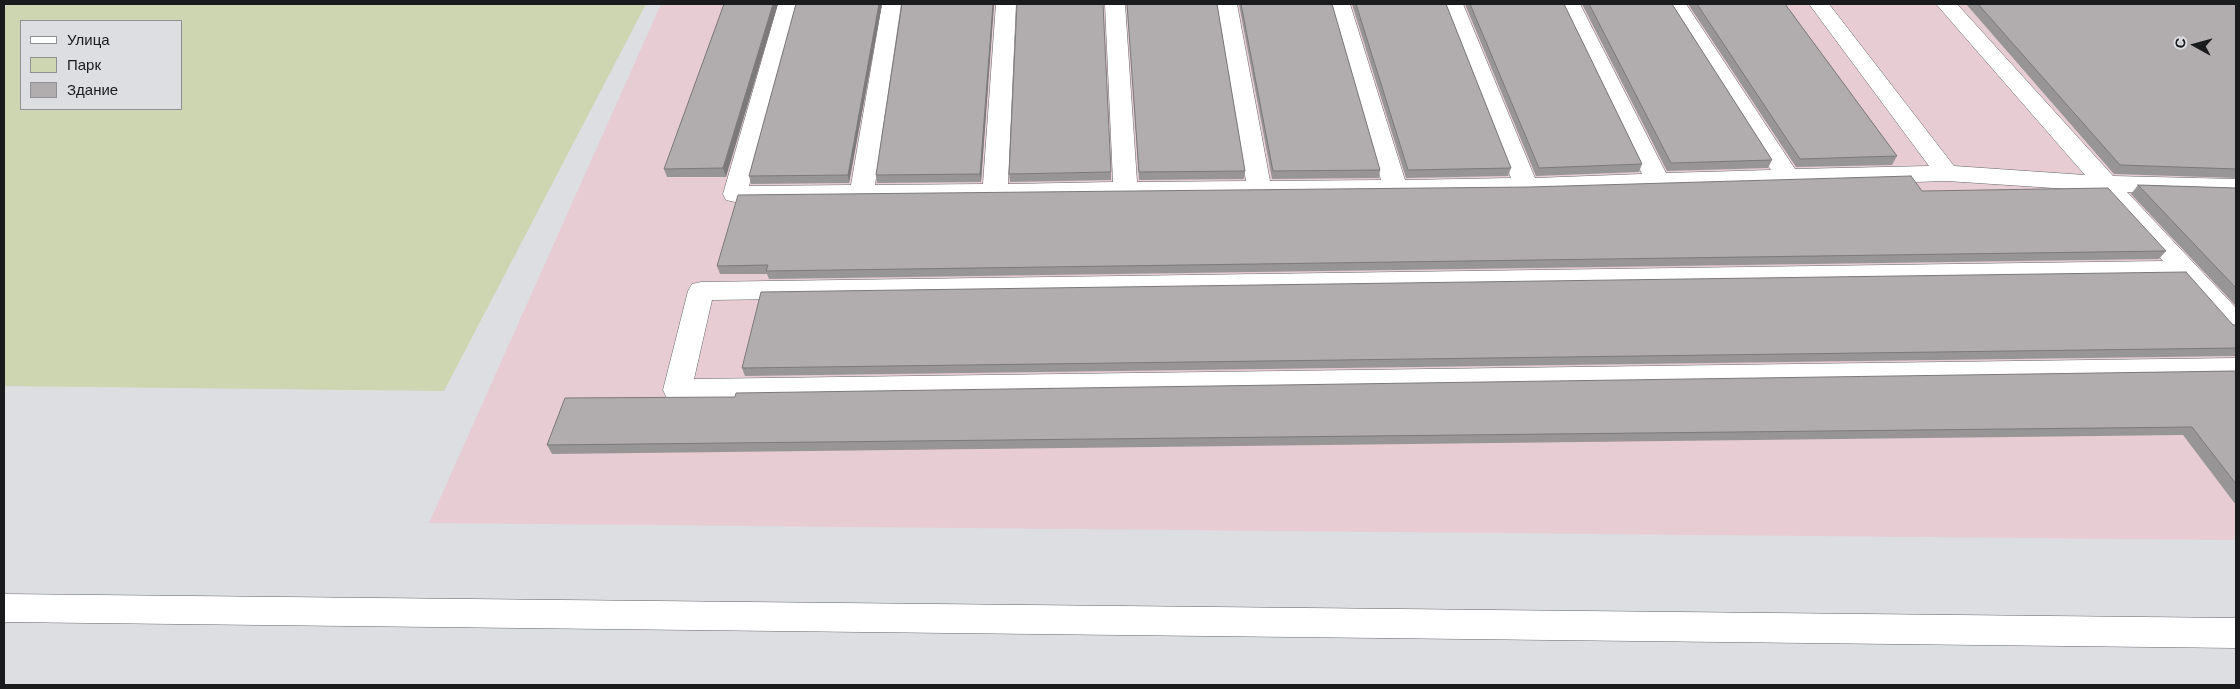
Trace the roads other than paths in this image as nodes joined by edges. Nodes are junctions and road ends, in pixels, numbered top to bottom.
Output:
1 (788, 4) edge
2 (892, 4) edge
3 (1006, 4) edge
4 (1115, 4) edge
5 (1227, 4) edge
6 (1340, 4) edge
7 (1453, 4) edge
8 (1570, 4) edge
9 (1676, 4) edge
10 (1819, 4) edge
11 (1946, 4) edge
12 (1947, 173) junction
13 (1788, 177) junction
14 (1658, 181) junction
15 (2106, 184) junction
16 (1526, 186) junction
17 (2236, 187) edge
18 (1395, 188) junction
19 (1259, 189) junction
20 (1126, 190) junction
21 (996, 192) junction
22 (862, 193) junction
23 (2185, 270) junction
24 (2209, 296) junction
25 (2236, 296) edge
26 (2236, 325) edge
27 (2236, 368) edge
28 (4, 608) edge
29 (2236, 633) edge

1 - 22 street
2 - 22 street
3 - 21 street
4 - 20 street
5 - 19 street
6 - 18 street
7 - 16 street
8 - 14 street
9 - 13 street
10 - 12 street
11 - 15 street
12 - 13 street
12 - 15 street
13 - 14 street
14 - 16 street
15 - 17 street
15 - 23 street
16 - 18 street
18 - 19 street
19 - 20 street
20 - 21 street
21 - 22 street
23 - 24 street
23 - 27 street
24 - 25 street
24 - 26 street
28 - 29 street

